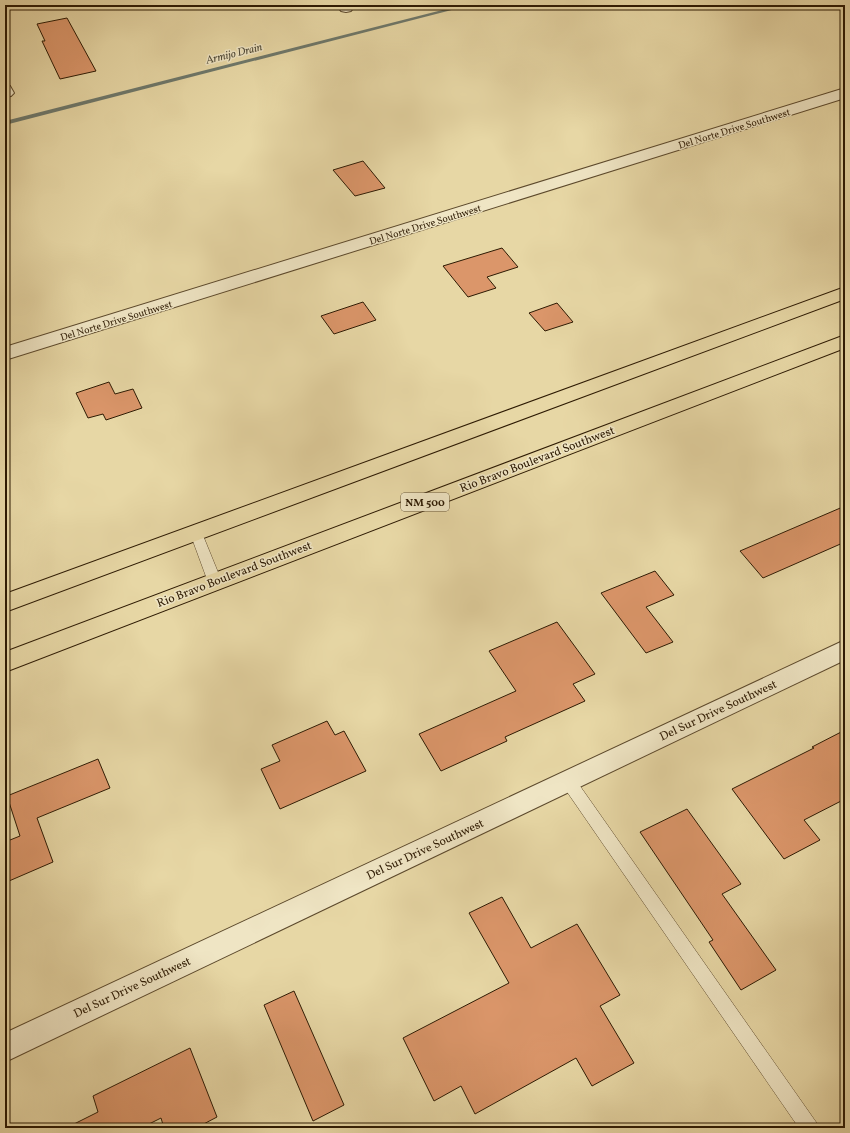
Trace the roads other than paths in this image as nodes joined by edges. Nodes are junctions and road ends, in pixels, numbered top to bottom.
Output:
1 (845, 94) edge
2 (845, 294) edge
3 (845, 341) edge
4 (5, 354) edge
5 (196, 533) junction
6 (215, 582) junction
7 (5, 603) edge
8 (845, 649) edge
9 (5, 662) edge
10 (568, 781) junction
11 (5, 1048) edge
12 (810, 1128) edge

1 - 4 street, Del Norte Drive Southwest
2 - 5 main road
3 - 6 main road, Rio Bravo Boulevard Southwest / NM 500
5 - 6 lane
5 - 7 main road
6 - 9 main road, Rio Bravo Boulevard Southwest / NM 500
8 - 10 street, Del Sur Drive Southwest
10 - 11 street, Del Sur Drive Southwest
10 - 12 lane

